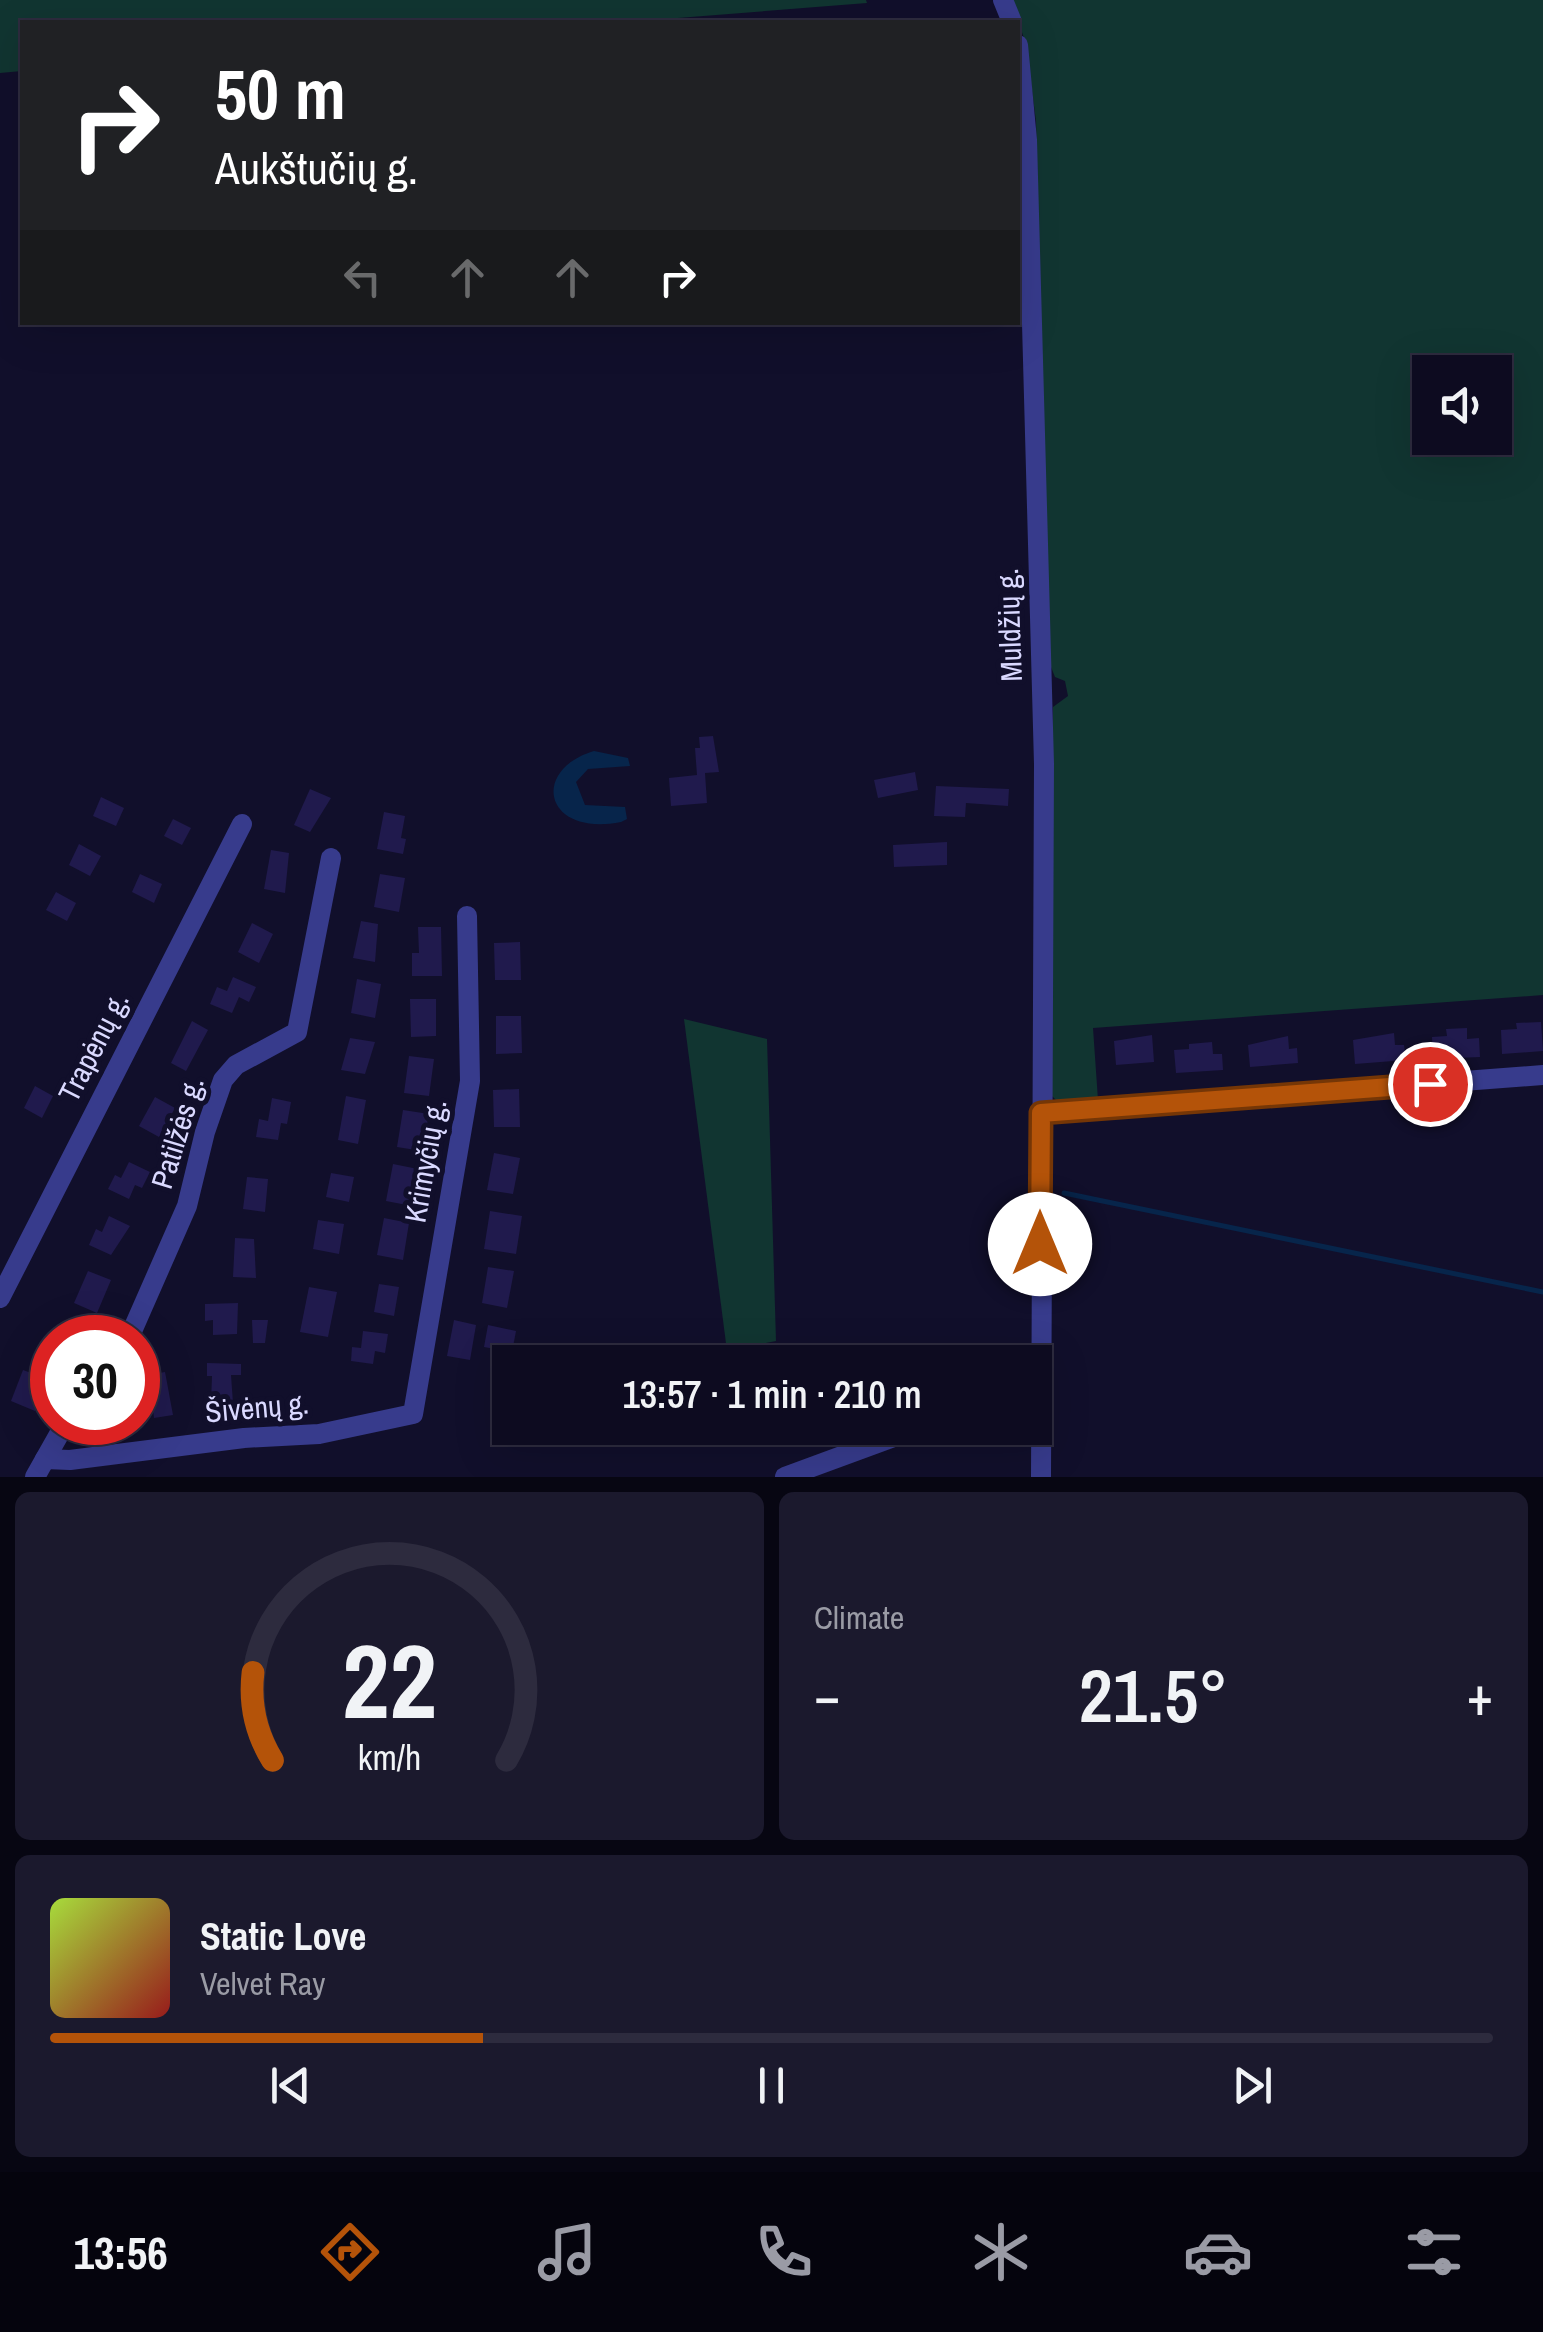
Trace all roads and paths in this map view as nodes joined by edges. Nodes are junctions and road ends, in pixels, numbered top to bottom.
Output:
1 (1020, 66) edge
2 (242, 824) dead end
3 (331, 858) dead end
4 (468, 916) dead end
5 (1543, 1076) edge
6 (1041, 1113) junction
7 (0, 1298) edge
8 (139, 1315) edge
9 (1039, 1345) edge
10 (413, 1414) joint
11 (53, 1445) edge
12 (872, 1445) edge
13 (1040, 1445) edge
14 (40, 1468) edge
15 (785, 1477) edge
16 (1041, 1477) edge

1 - 6 street, Muldžių g.
2 - 7 street, Trapėnų g.
3 - 8 street, Patilžės g.
4 - 10 street, Krimyčių g.
5 - 6 street
6 - 9 street, Muldžių g.
10 - 14 street, Šivėnų g.
11 - 14 street
12 - 15 street
13 - 16 street, Muldžių g.

